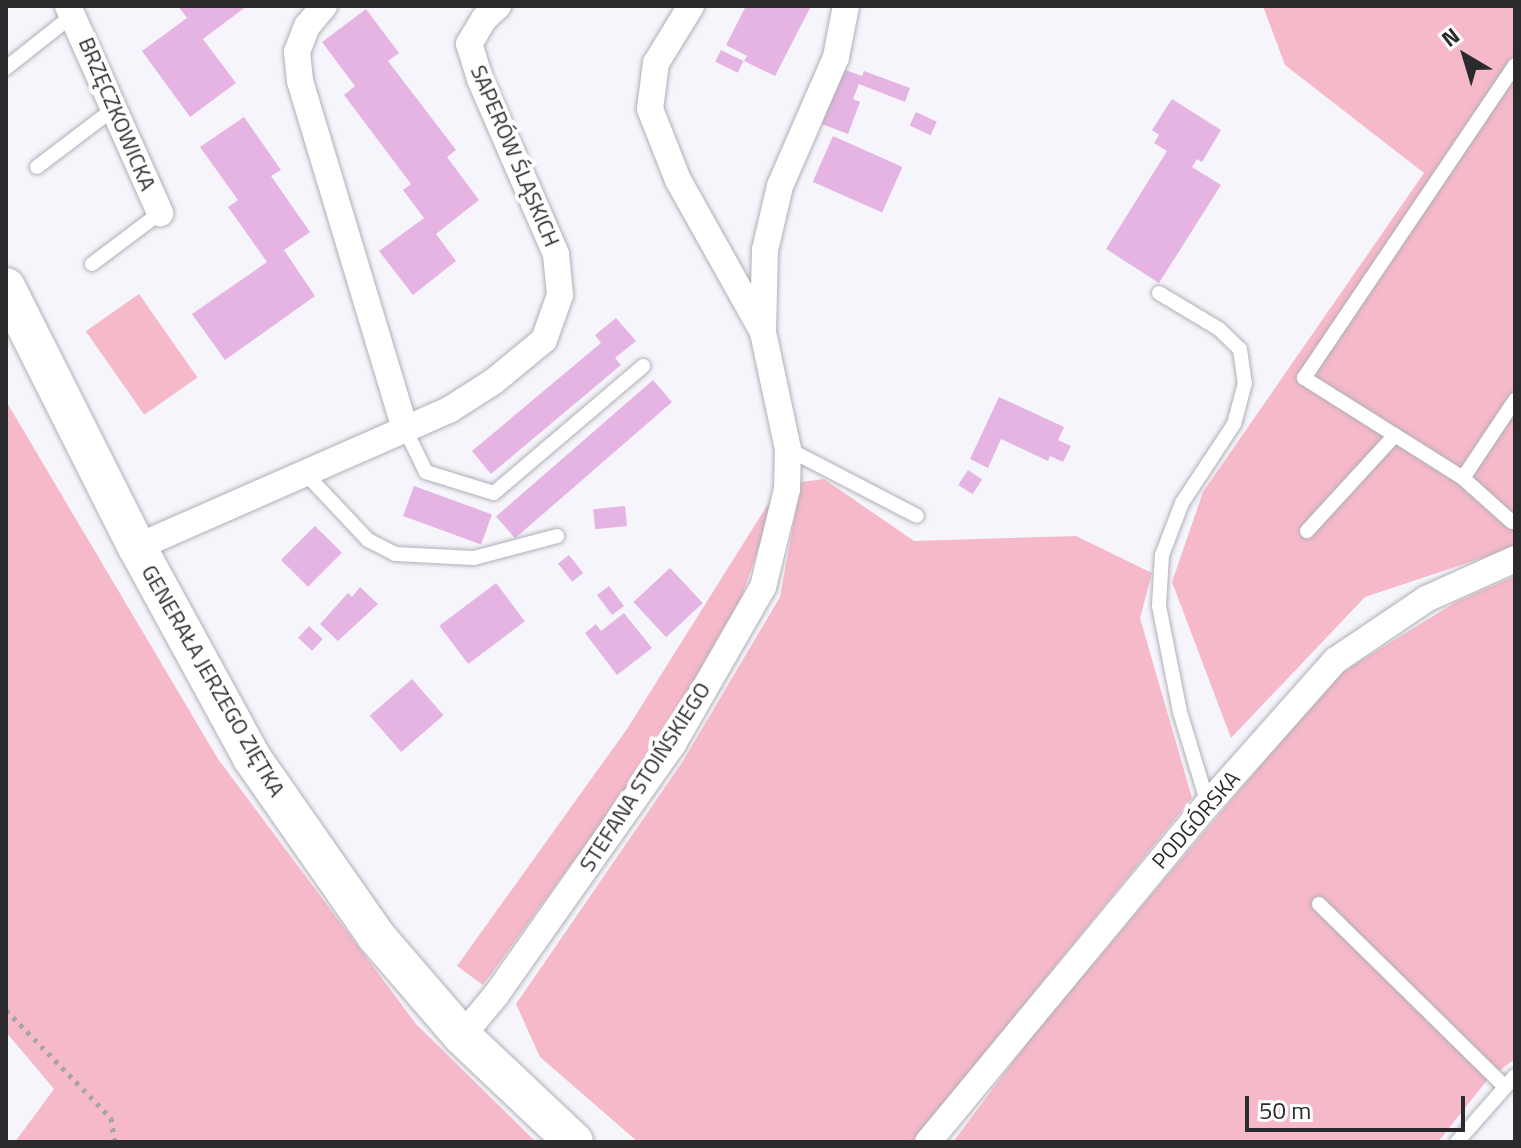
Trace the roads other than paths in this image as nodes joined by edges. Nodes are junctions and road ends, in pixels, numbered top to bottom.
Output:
1 (324, 6) edge
2 (498, 6) edge
3 (691, 6) edge
4 (846, 6) edge
5 (75, 9) edge
6 (1515, 65) edge
7 (6, 68) edge
8 (116, 107) junction
9 (37, 167) dead end
10 (160, 213) joint
11 (92, 264) dead end
12 (1159, 293) dead end
13 (8, 296) edge
14 (763, 332) junction
15 (643, 366) dead end
16 (1515, 400) edge
17 (405, 429) junction
18 (1395, 435) junction
19 (788, 449) junction
20 (305, 473) junction
21 (1463, 478) junction
22 (917, 516) dead end
23 (1512, 522) dead end
24 (1307, 531) dead end
25 (557, 536) dead end
26 (137, 547) junction
27 (1515, 559) edge
28 (1208, 804) junction
29 (1319, 904) dead end
30 (462, 1036) junction
31 (1509, 1081) edge
32 (574, 1142) edge
33 (928, 1142) edge
34 (1457, 1142) edge

1 - 17 street
2 - 17 street, SAPERÓW ŚLĄSKICH
3 - 14 street, STEFANA STOIŃSKIEGO
4 - 14 street, STEFANA STOIŃSKIEGO
5 - 7 lane
5 - 8 street, BRZĘCZKOWICKA
6 - 18 lane
8 - 9 lane
8 - 10 street, BRZĘCZKOWICKA
10 - 11 lane
12 - 28 lane
13 - 26 main road, GENERAŁA JERZEGO ZIĘTKA
14 - 19 street, STEFANA STOIŃSKIEGO
15 - 17 lane
16 - 21 lane
17 - 20 street, SAPERÓW ŚLĄSKICH
18 - 21 lane
18 - 24 lane
19 - 22 lane
19 - 30 street, STEFANA STOIŃSKIEGO
20 - 25 lane
20 - 26 street, SAPERÓW ŚLĄSKICH
21 - 23 lane
26 - 30 main road, GENERAŁA JERZEGO ZIĘTKA
27 - 28 street, PODGÓRSKA
28 - 33 street, PODGÓRSKA
29 - 31 lane
30 - 32 main road, GENERAŁA JERZEGO ZIĘTKA
31 - 34 lane

